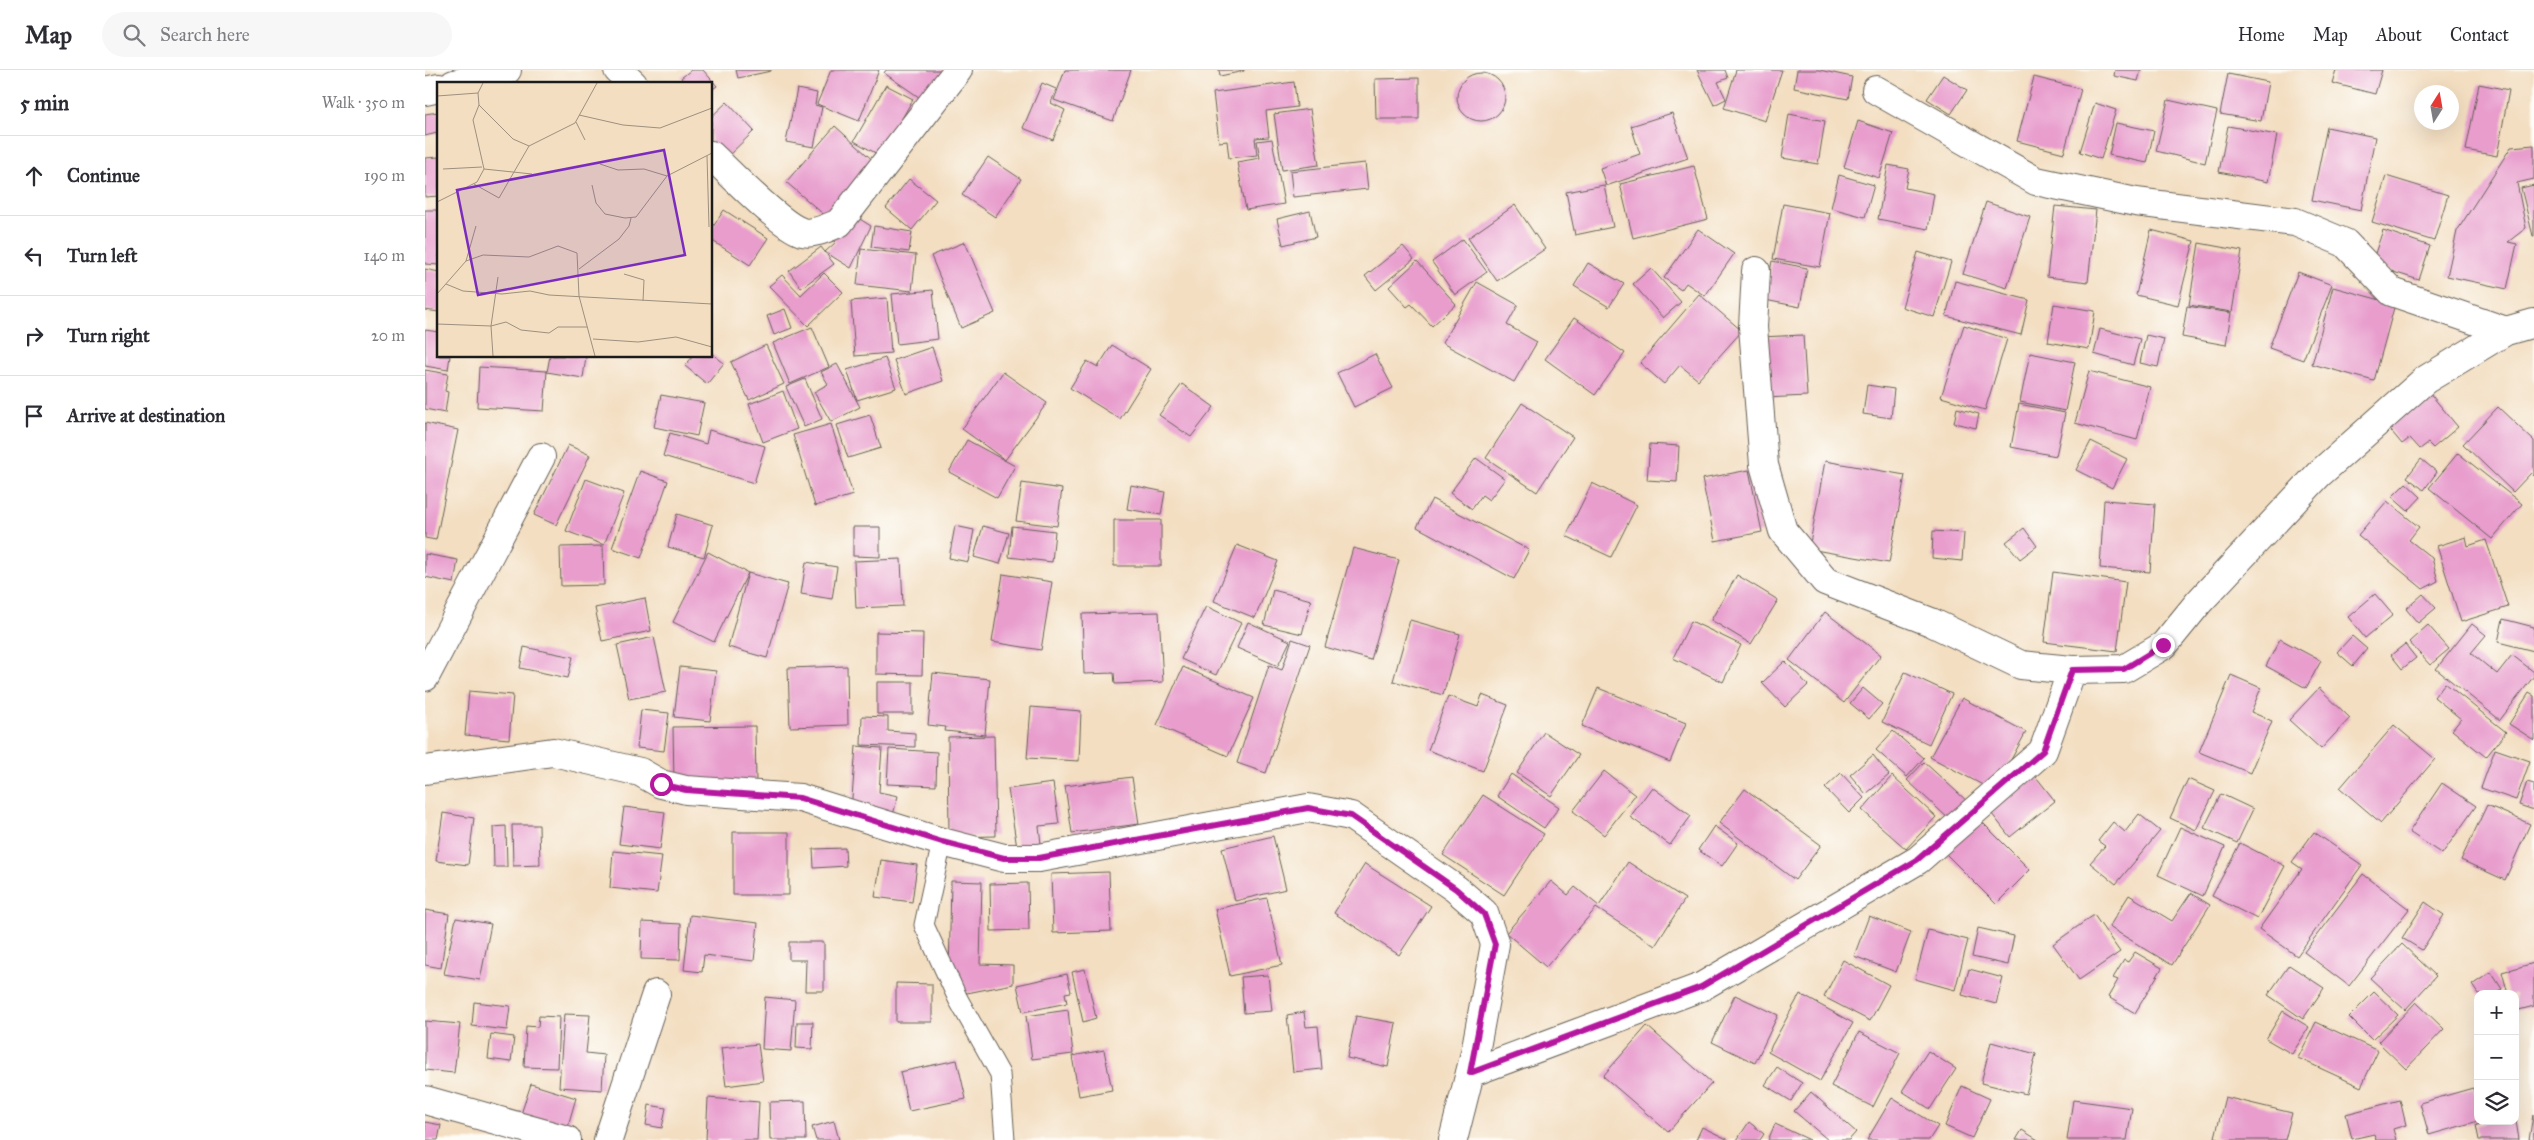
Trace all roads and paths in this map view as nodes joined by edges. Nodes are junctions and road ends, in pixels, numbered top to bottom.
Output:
1 (507, 70) edge
2 (618, 70) edge
3 (958, 70) edge
4 (462, 82) edge
5 (631, 82) edge
6 (1876, 90) dead end
7 (713, 157) edge
8 (1756, 272) dead end
9 (2534, 323) edge
10 (2507, 330) junction
11 (541, 457) dead end
12 (2072, 670) junction
13 (425, 677) edge
14 (425, 770) edge
15 (942, 842) junction
16 (656, 994) dead end
17 (1470, 1073) junction
18 (425, 1100) edge
19 (567, 1140) edge
20 (608, 1140) edge
21 (1005, 1140) edge
22 (1453, 1140) edge

1 - 4 street
2 - 5 street
3 - 7 street
6 - 10 street
8 - 12 street
9 - 10 street
10 - 12 street
11 - 13 street
12 - 17 street
14 - 15 street
15 - 17 street
15 - 21 lane
16 - 20 street
17 - 22 street
18 - 19 street

